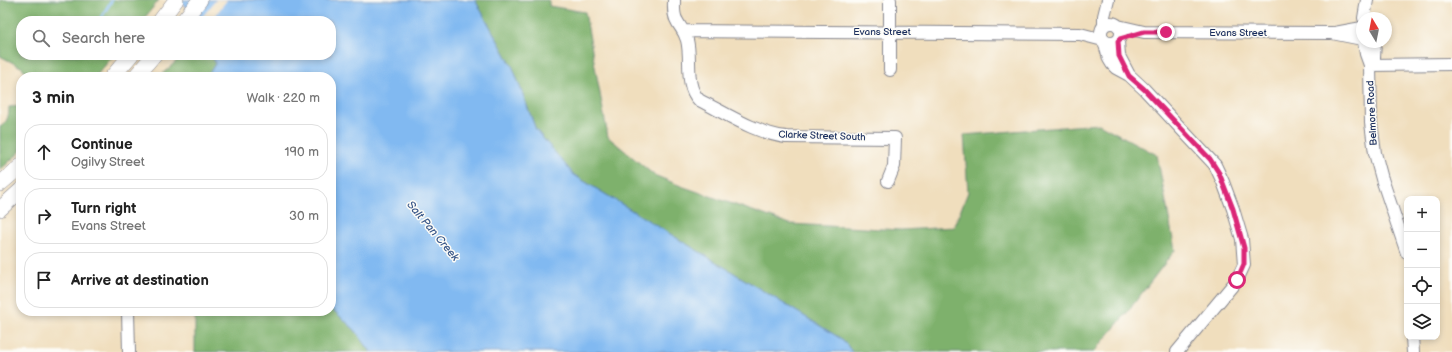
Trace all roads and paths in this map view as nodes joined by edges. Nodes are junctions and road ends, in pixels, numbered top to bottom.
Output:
1 (176, 0) edge
2 (200, 0) edge
3 (674, 0) edge
4 (890, 0) edge
5 (1108, 0) edge
6 (1367, 0) edge
7 (1371, 0) edge
8 (1365, 12) edge
9 (1372, 12) edge
10 (164, 16) edge
11 (187, 16) edge
12 (1110, 26) junction
13 (1356, 29) edge
14 (684, 31) junction
15 (890, 32) junction
16 (1144, 32) junction
17 (1332, 33) junction
18 (1080, 34) junction
19 (1356, 39) edge
20 (1104, 40) junction
21 (1119, 40) junction
22 (1365, 48) edge
23 (1375, 48) edge
24 (127, 60) edge
25 (150, 60) edge
26 (1452, 64) edge
27 (1370, 65) junction
28 (890, 70) dead end
29 (116, 72) edge
30 (139, 72) edge
31 (1129, 76) junction
32 (16, 170) edge
33 (888, 181) dead end
34 (0, 184) edge
35 (16, 195) edge
36 (0, 209) edge
37 (1404, 244) edge
38 (128, 316) edge
39 (129, 352) edge
40 (1177, 352) edge

1 - 10 main road
2 - 11 main road
3 - 14 street, Clarke Street South
4 - 15 street
5 - 12 street
6 - 8 street
7 - 9 street
12 - 16 street, Evans Street
12 - 18 street, Evans Street
12 - 20 street
12 - 21 street
13 - 17 street, Evans Street
14 - 15 street, Evans Street
14 - 33 street, Clarke Street South
15 - 18 street, Evans Street
15 - 28 street
16 - 17 street, Evans Street
16 - 21 street, Evans Street
17 - 19 street, Evans Street
18 - 20 street, Evans Street
20 - 21 street
20 - 31 street
21 - 31 street
22 - 27 street, Belmore Road
23 - 27 street, Belmore Road
24 - 29 main road
25 - 30 main road
26 - 27 street
27 - 37 street, Belmore Road
31 - 40 street
32 - 34 main road
35 - 36 main road
38 - 39 street

